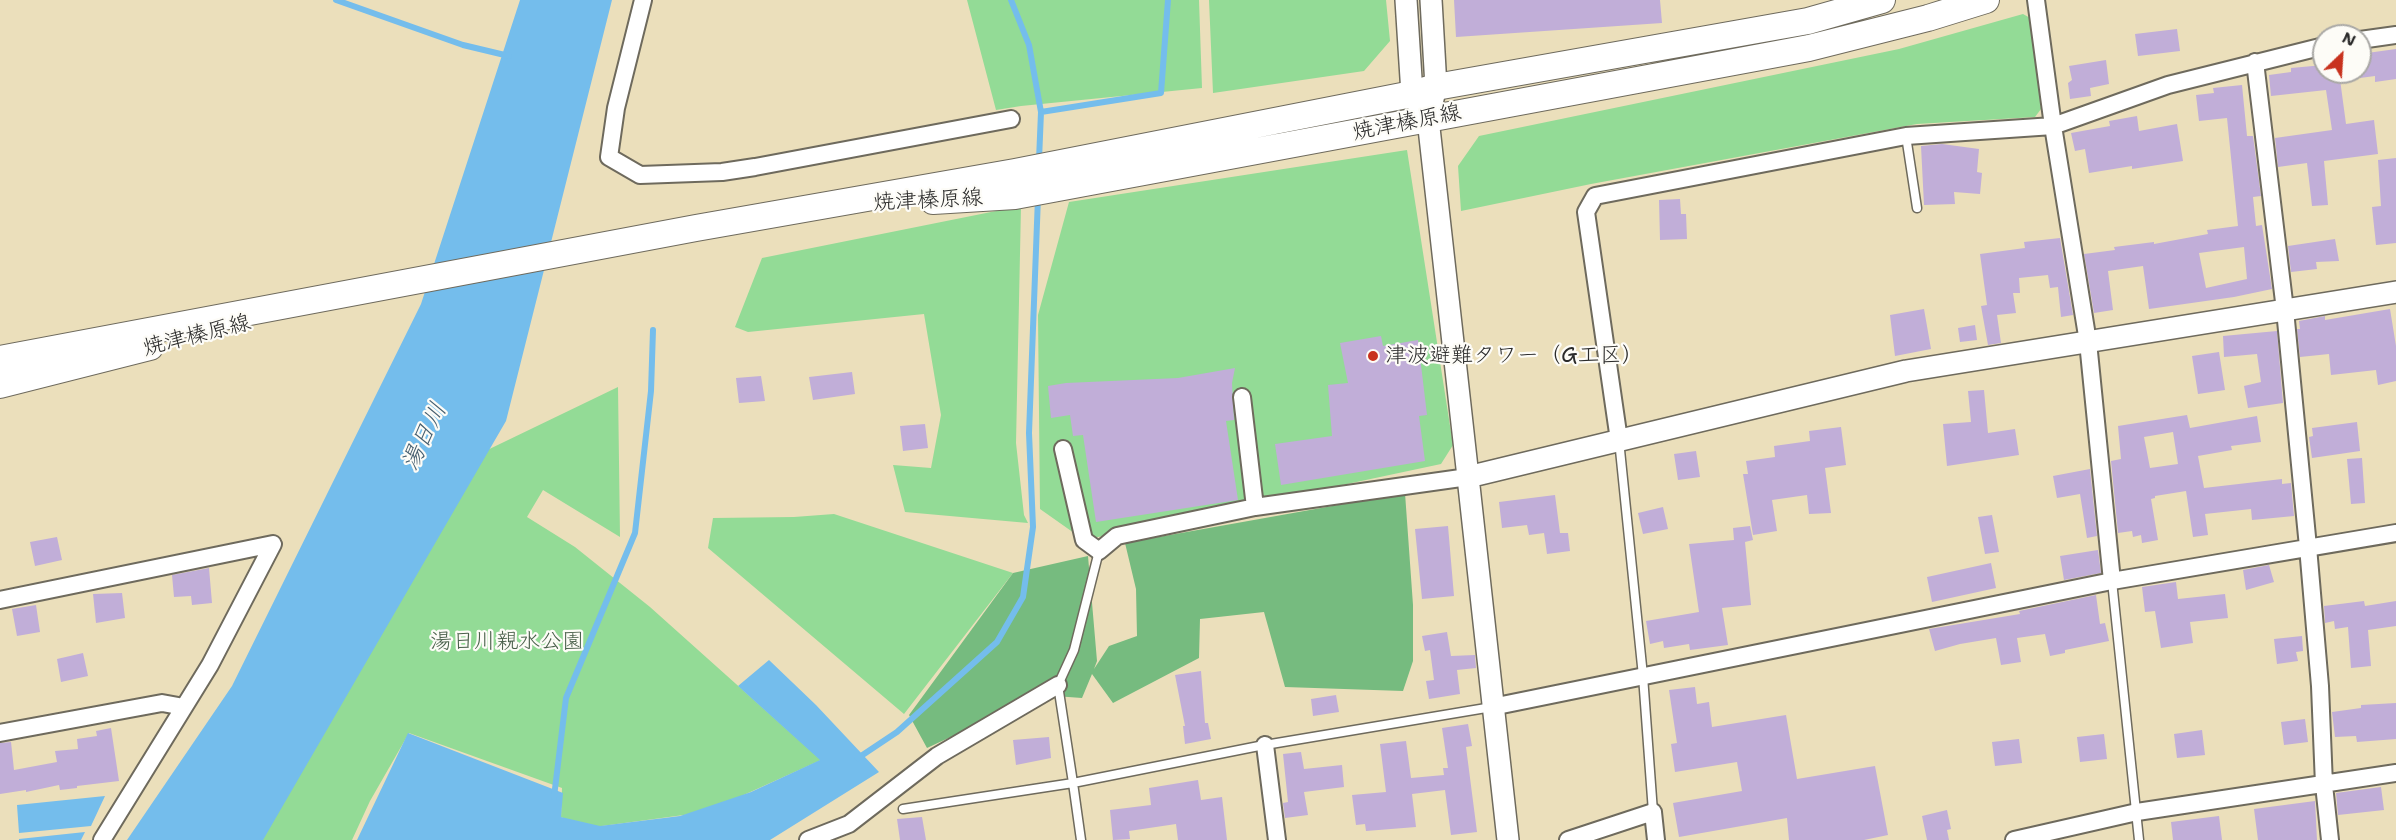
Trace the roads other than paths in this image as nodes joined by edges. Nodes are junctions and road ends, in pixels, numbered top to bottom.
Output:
1 (643, 0) edge
2 (1406, 0) edge
3 (1431, 0) edge
4 (1882, 0) edge
5 (1986, 0) edge
6 (2036, 0) edge
7 (2396, 35) edge
8 (2372, 38) edge
9 (2312, 49) edge
10 (2255, 62) junction
11 (1436, 87) junction
12 (1412, 94) junction
13 (1011, 119) dead end
14 (1428, 119) junction
15 (2053, 126) junction
16 (1906, 136) junction
17 (1081, 171) junction
18 (1917, 208) dead end
19 (394, 286) junction
20 (2396, 292) edge
21 (2284, 310) junction
22 (2088, 342) junction
23 (0, 359) edge
24 (0, 385) edge
25 (1242, 397) dead end
26 (1619, 440) junction
27 (1063, 450) dead end
28 (1468, 477) junction
29 (1255, 507) junction
30 (2396, 532) edge
31 (2308, 547) junction
32 (1099, 551) junction
33 (2112, 581) junction
34 (0, 600) edge
35 (1643, 676) junction
36 (1058, 685) junction
37 (184, 707) junction
38 (1492, 707) junction
39 (0, 733) edge
40 (1265, 745) junction
41 (2396, 773) edge
42 (1073, 783) junction
43 (2324, 785) junction
44 (903, 808) dead end
45 (1653, 812) junction
46 (2137, 812) junction
47 (102, 840) edge
48 (808, 840) edge
49 (1082, 840) edge
50 (1277, 840) edge
51 (1508, 840) edge
52 (1568, 840) edge
53 (1656, 840) edge
54 (2014, 840) edge
55 (2139, 840) edge
56 (2330, 840) edge

1 - 13 street
2 - 12 street
3 - 11 street
4 - 11 main road, 焼津榛原線
5 - 14 main road, 焼津榛原線
6 - 15 street
7 - 8 street
9 - 10 street
10 - 15 street
10 - 21 street
11 - 12 main road, 焼津榛原線
11 - 14 street
12 - 14 street
12 - 17 main road, 焼津榛原線
14 - 17 main road, 焼津榛原線
14 - 28 street
15 - 16 street
15 - 22 street
16 - 18 lane
16 - 26 street
17 - 19 main road, 焼津榛原線
19 - 23 main road, 焼津榛原線
19 - 24 main road, 焼津榛原線
20 - 21 street
21 - 22 street
21 - 31 street
22 - 26 street
22 - 33 street
25 - 29 street
26 - 28 street
26 - 35 lane
27 - 32 street
28 - 29 street
28 - 38 street
29 - 32 street
30 - 31 street
31 - 33 street
31 - 43 street
32 - 36 lane
33 - 35 street
33 - 46 lane
34 - 37 street
35 - 38 street
35 - 45 lane
36 - 42 lane
36 - 48 street
37 - 39 street
37 - 47 street
38 - 40 lane
38 - 51 street
40 - 42 lane
40 - 50 street
41 - 43 street
42 - 44 lane
42 - 49 lane
43 - 46 street
43 - 56 street
45 - 52 street
45 - 53 street
46 - 54 street
46 - 55 lane

